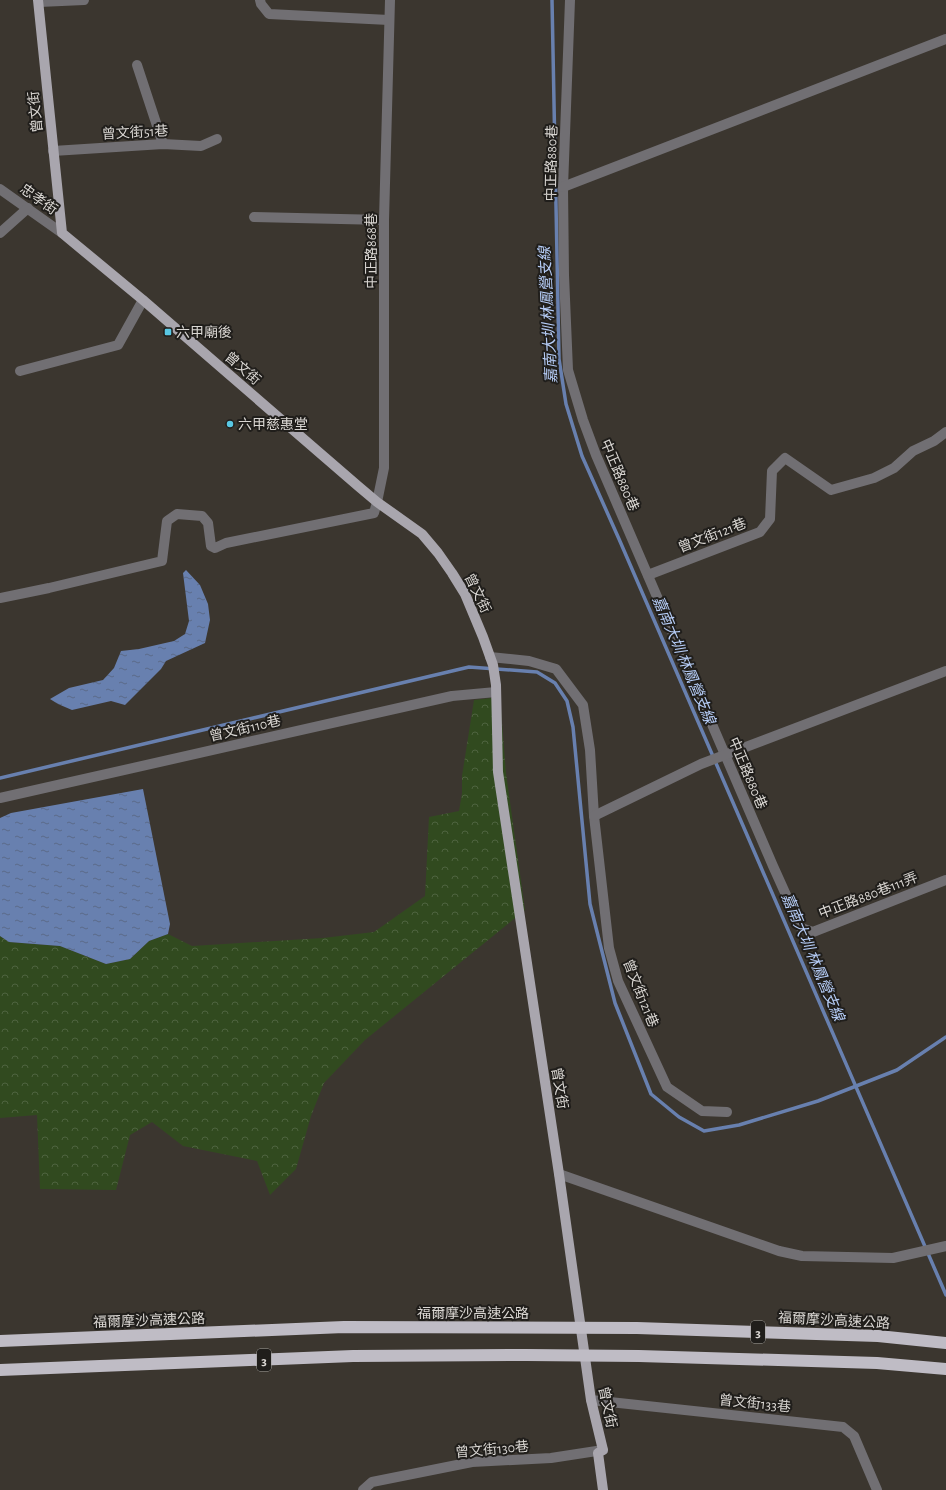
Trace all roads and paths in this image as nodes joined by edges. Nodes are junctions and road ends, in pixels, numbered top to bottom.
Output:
1 (84, 0) edge
2 (260, 0) edge
3 (390, 0) edge
4 (570, 0) edge
5 (39, 1) edge
6 (389, 20) junction
7 (946, 39) edge
8 (137, 66) dead end
9 (217, 139) dead end
10 (163, 144) junction
11 (53, 151) junction
12 (563, 187) junction
13 (0, 190) edge
14 (28, 208) junction
15 (254, 217) dead end
16 (384, 220) junction
17 (0, 233) edge
18 (62, 233) junction
19 (143, 300) junction
20 (20, 371) dead end
21 (946, 432) edge
22 (377, 502) junction
23 (648, 575) junction
24 (0, 598) edge
25 (490, 657) junction
26 (946, 671) edge
27 (496, 689) junction
28 (722, 756) junction
29 (0, 798) edge
30 (594, 816) junction
31 (946, 880) edge
32 (801, 928) joint
33 (727, 1112) dead end
34 (559, 1174) junction
35 (946, 1246) edge
36 (0, 1341) edge
37 (946, 1343) edge
38 (946, 1369) edge
39 (0, 1370) edge
40 (591, 1400) junction
41 (603, 1450) junction
42 (363, 1490) edge
43 (603, 1490) edge
44 (877, 1490) edge

1 - 5 street
2 - 6 street
3 - 6 street, 中正路868巷
4 - 12 street, 中正路880巷
5 - 11 main road, 曾文街
6 - 16 street, 中正路868巷
7 - 12 street
8 - 10 street
9 - 10 street, 曾文街51巷
10 - 11 street, 曾文街51巷
11 - 18 main road, 曾文街
12 - 23 street, 中正路880巷
13 - 14 street, 忠孝街
14 - 17 street
14 - 18 street, 忠孝街
15 - 16 street
16 - 22 street, 中正路868巷
18 - 19 main road, 曾文街
19 - 20 street
19 - 22 main road, 曾文街
21 - 23 street, 曾文街121巷
22 - 24 street
22 - 25 main road, 曾文街
23 - 28 street, 中正路880巷
25 - 27 main road, 曾文街
25 - 30 street, 曾文街121巷
26 - 28 street
27 - 29 street, 曾文街110巷
27 - 34 main road, 曾文街
28 - 30 street
28 - 32 street, 中正路880巷
30 - 33 street, 曾文街121巷
31 - 32 street, 中正路880巷111弄
34 - 35 street
34 - 40 main road, 曾文街
36 - 37 highway, 福爾摩沙高速公路 / 3
38 - 39 highway, 3
40 - 41 main road, 曾文街
40 - 44 street, 曾文街133巷
41 - 42 street, 曾文街130巷
41 - 43 main road, 曾文街

